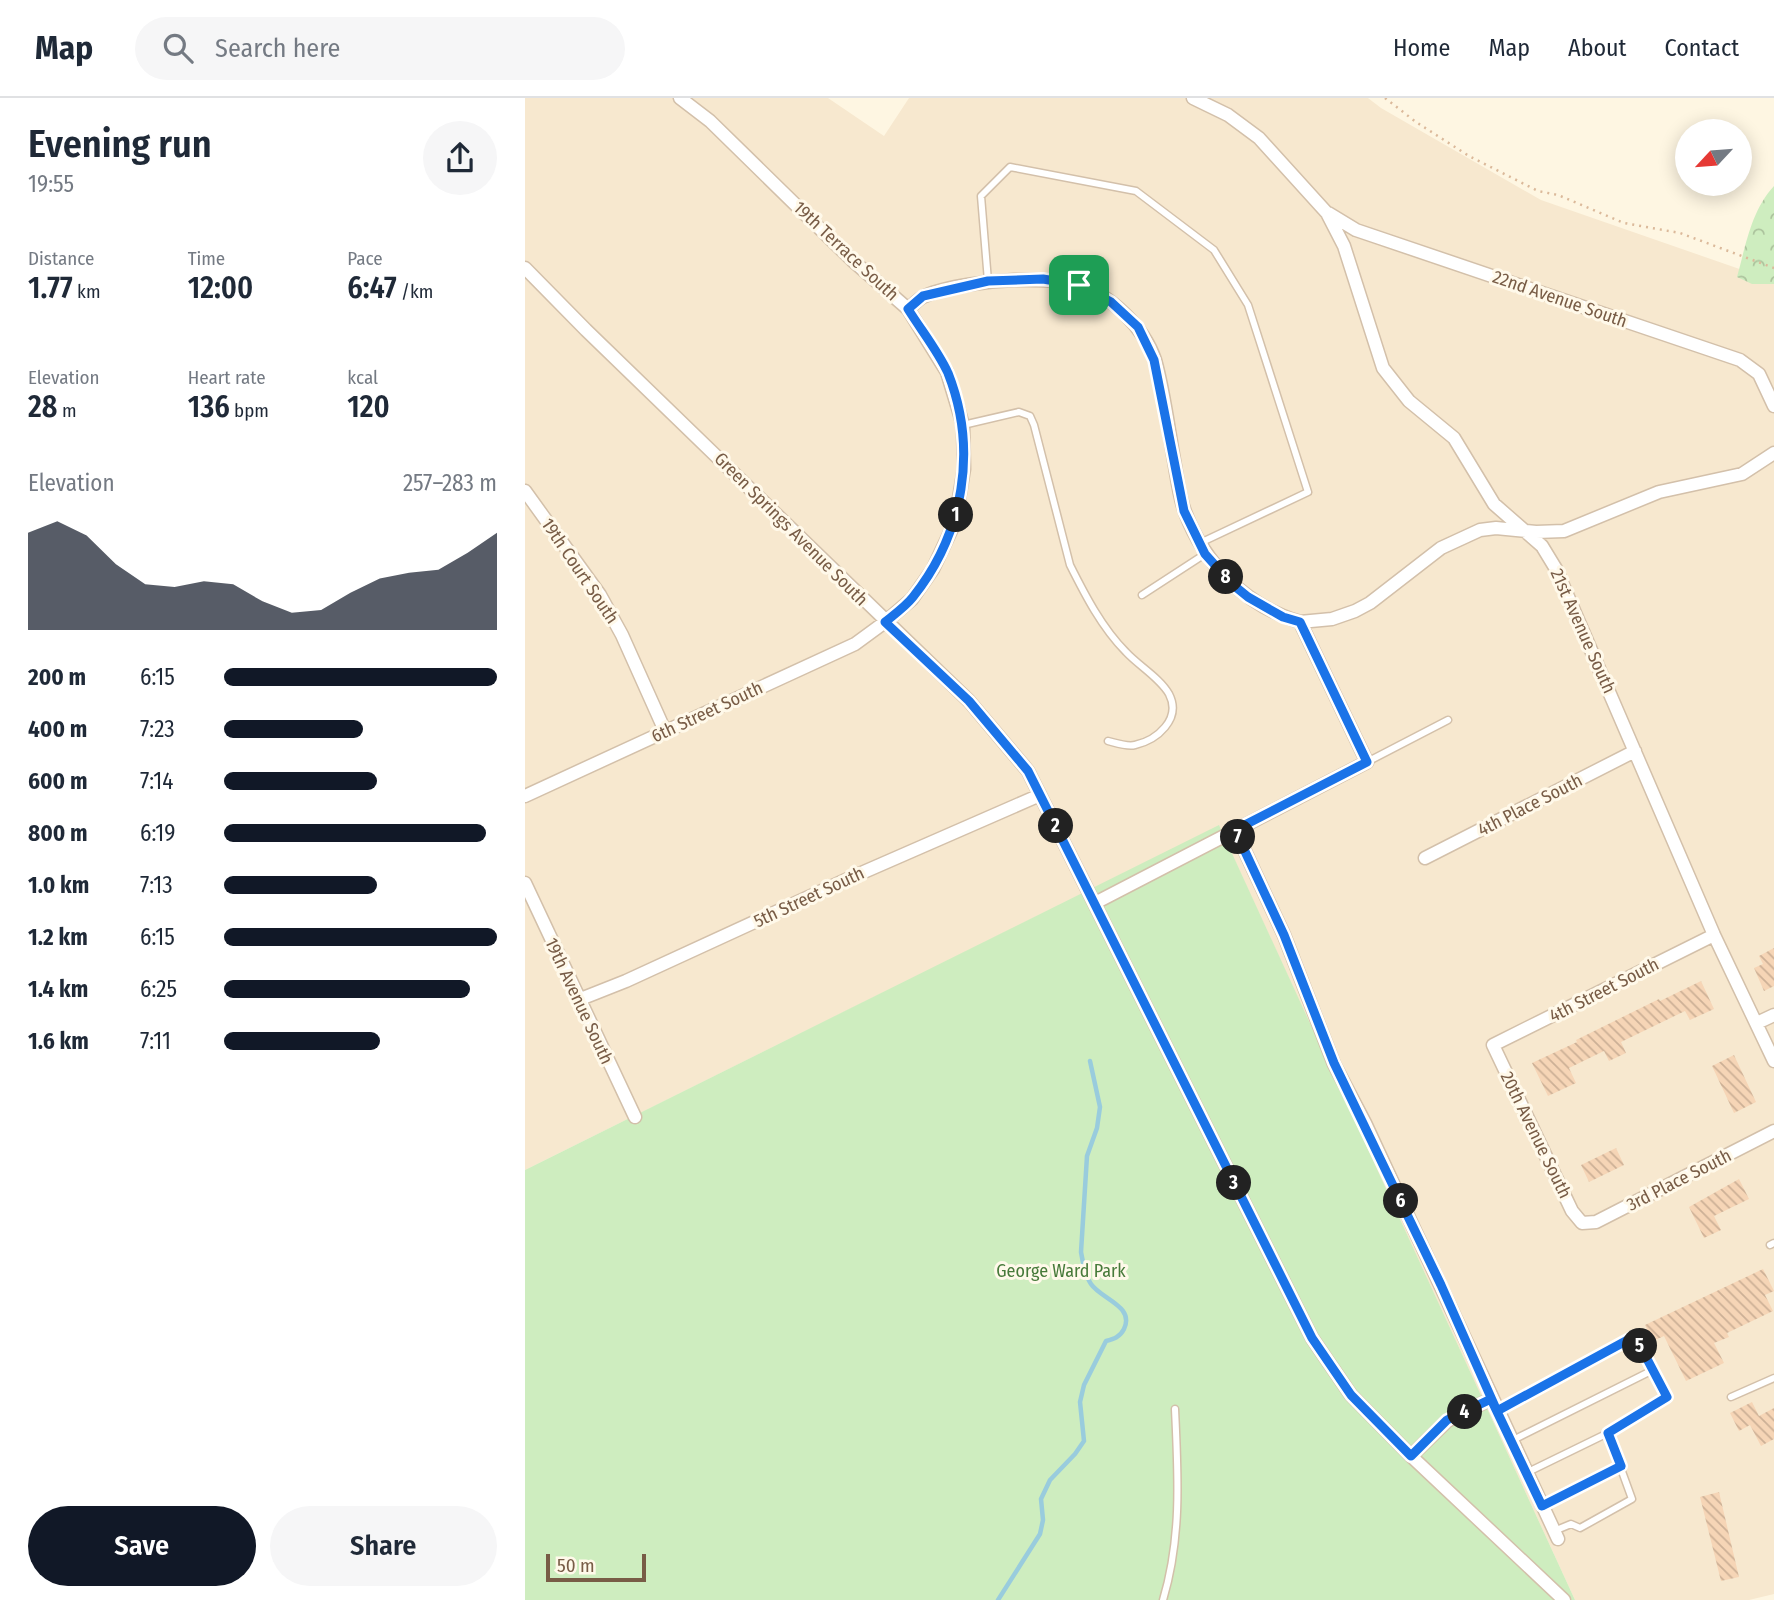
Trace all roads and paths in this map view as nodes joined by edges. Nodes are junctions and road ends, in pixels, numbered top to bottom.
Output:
1 (680, 98) edge
2 (1193, 98) edge
3 (1385, 98) edge
4 (1327, 213) junction
5 (525, 268) edge
6 (1774, 268) edge
7 (988, 281) junction
8 (908, 309) junction
9 (1774, 406) edge
10 (963, 425) junction
11 (1774, 453) edge
12 (525, 491) edge
13 (1524, 530) junction
14 (1202, 548) junction
15 (1142, 595) dead end
16 (885, 622) junction
17 (1300, 622) junction
18 (1448, 720) dead end
19 (665, 731) junction
20 (1108, 741) dead end
21 (1635, 751) junction
22 (1367, 762) junction
23 (1040, 795) junction
24 (525, 796) edge
25 (1235, 830) junction
26 (1425, 858) dead end
27 (525, 883) edge
28 (1095, 903) junction
29 (1714, 935) junction
30 (578, 1000) junction
31 (1774, 1015) edge
32 (1757, 1023) junction
33 (1493, 1045) joint
34 (1774, 1061) edge
35 (635, 1117) dead end
36 (1774, 1131) edge
37 (1582, 1223) joint
38 (1653, 1370) junction
39 (1774, 1378) edge
40 (1731, 1397) dead end
41 (1494, 1405) junction
42 (1175, 1409) dead end
43 (1608, 1433) junction
44 (1511, 1441) junction
45 (1411, 1456) junction
46 (1621, 1466) junction
47 (1527, 1473) junction
48 (1542, 1506) junction
49 (1556, 1535) joint
50 (1164, 1600) edge
51 (1564, 1600) edge

1 - 8 street, 19th Terrace South
2 - 4 street, 21st Avenue South
3 - 6 path
4 - 9 street, 22nd Avenue South
4 - 13 street, 21st Avenue South
5 - 16 street, Green Springs Avenue South
7 - 8 street
7 - 14 street
7 - 14 lane
8 - 10 street, 19th Terrace South
10 - 16 street, 19th Terrace South
10 - 20 lane
11 - 13 street
12 - 19 street, 19th Court South
13 - 17 street
13 - 21 street, 21st Avenue South
14 - 15 lane
14 - 17 street
16 - 19 street, 6th Street South
16 - 23 street, Green Springs Avenue South
17 - 22 street
18 - 22 lane
19 - 24 street, 6th Street South
21 - 26 street, 4th Place South
21 - 29 street, 21st Avenue South
22 - 25 street
23 - 28 street, Green Springs Avenue South
23 - 30 street, 5th Street South
25 - 28 street
25 - 41 street
27 - 30 street, 19th Avenue South
28 - 45 street, Green Springs Avenue South
29 - 32 street, 21st Avenue South
29 - 33 street, 4th Street South
30 - 35 street, 19th Avenue South
31 - 32 street
32 - 34 street, 21st Avenue South
33 - 37 street, 20th Avenue South
36 - 37 street, 3rd Place South
38 - 41 lane
38 - 43 lane
38 - 44 lane
39 - 40 lane
41 - 44 street
41 - 45 street
42 - 50 lane
43 - 46 lane
43 - 47 lane
44 - 47 street
45 - 51 street, Green Springs Avenue South
46 - 48 lane
46 - 49 lane
47 - 48 street
48 - 49 street

